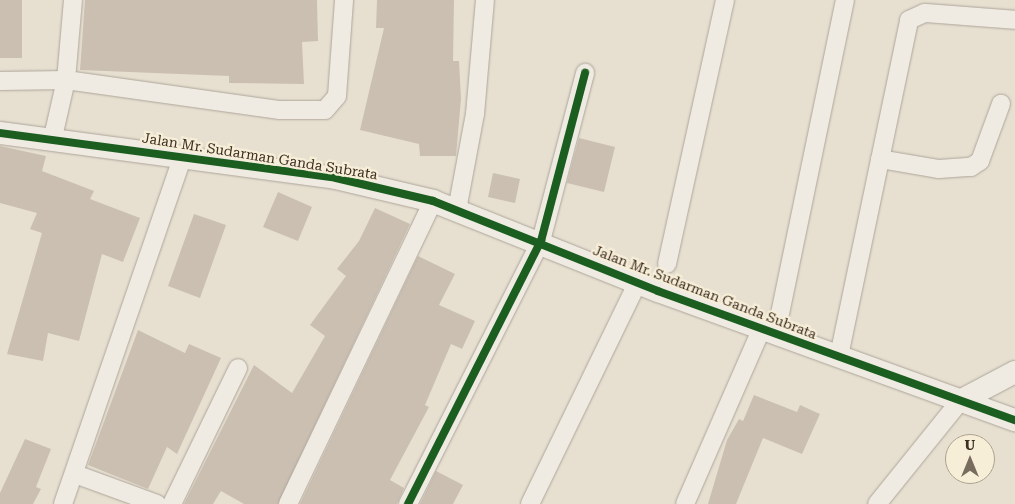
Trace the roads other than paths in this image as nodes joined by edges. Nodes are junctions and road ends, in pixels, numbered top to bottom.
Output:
1 (73, 0) edge
2 (344, 0) edge
3 (485, 0) edge
4 (725, 0) edge
5 (845, 0) edge
6 (1015, 20) edge
7 (585, 73) dead end
8 (66, 80) junction
9 (0, 81) edge
10 (1001, 104) dead end
11 (0, 133) edge
12 (53, 137) junction
13 (183, 155) junction
14 (880, 159) junction
15 (433, 201) junction
16 (457, 210) junction
17 (541, 241) junction
18 (667, 264) dead end
19 (638, 282) junction
20 (769, 330) junction
21 (840, 356) junction
22 (238, 368) dead end
23 (1015, 372) edge
24 (960, 402) junction
25 (1015, 420) edge
26 (75, 474) junction
27 (63, 504) edge
28 (157, 504) edge
29 (172, 504) edge
30 (288, 504) edge
31 (408, 504) edge
32 (530, 504) edge
33 (685, 504) edge
34 (877, 504) edge

1 - 8 street
2 - 8 street
3 - 16 street
4 - 18 street
5 - 20 street
6 - 14 street
7 - 17 street
8 - 9 street
8 - 12 street
10 - 14 street
11 - 12 street, Jalan Mr. Sudarman Ganda Subrata
12 - 13 street, Jalan Mr. Sudarman Ganda Subrata
13 - 15 street, Jalan Mr. Sudarman Ganda Subrata
13 - 26 street
14 - 21 street
15 - 16 street, Jalan Mr. Sudarman Ganda Subrata
15 - 30 street
16 - 17 street, Jalan Mr. Sudarman Ganda Subrata
17 - 19 street, Jalan Mr. Sudarman Ganda Subrata
17 - 31 street
19 - 20 street, Jalan Mr. Sudarman Ganda Subrata
19 - 32 street
20 - 21 street, Jalan Mr. Sudarman Ganda Subrata
20 - 33 street
21 - 24 street, Jalan Mr. Sudarman Ganda Subrata
22 - 29 street
23 - 24 street
24 - 25 street, Jalan Mr. Sudarman Ganda Subrata
24 - 34 street
26 - 27 street
26 - 28 street

